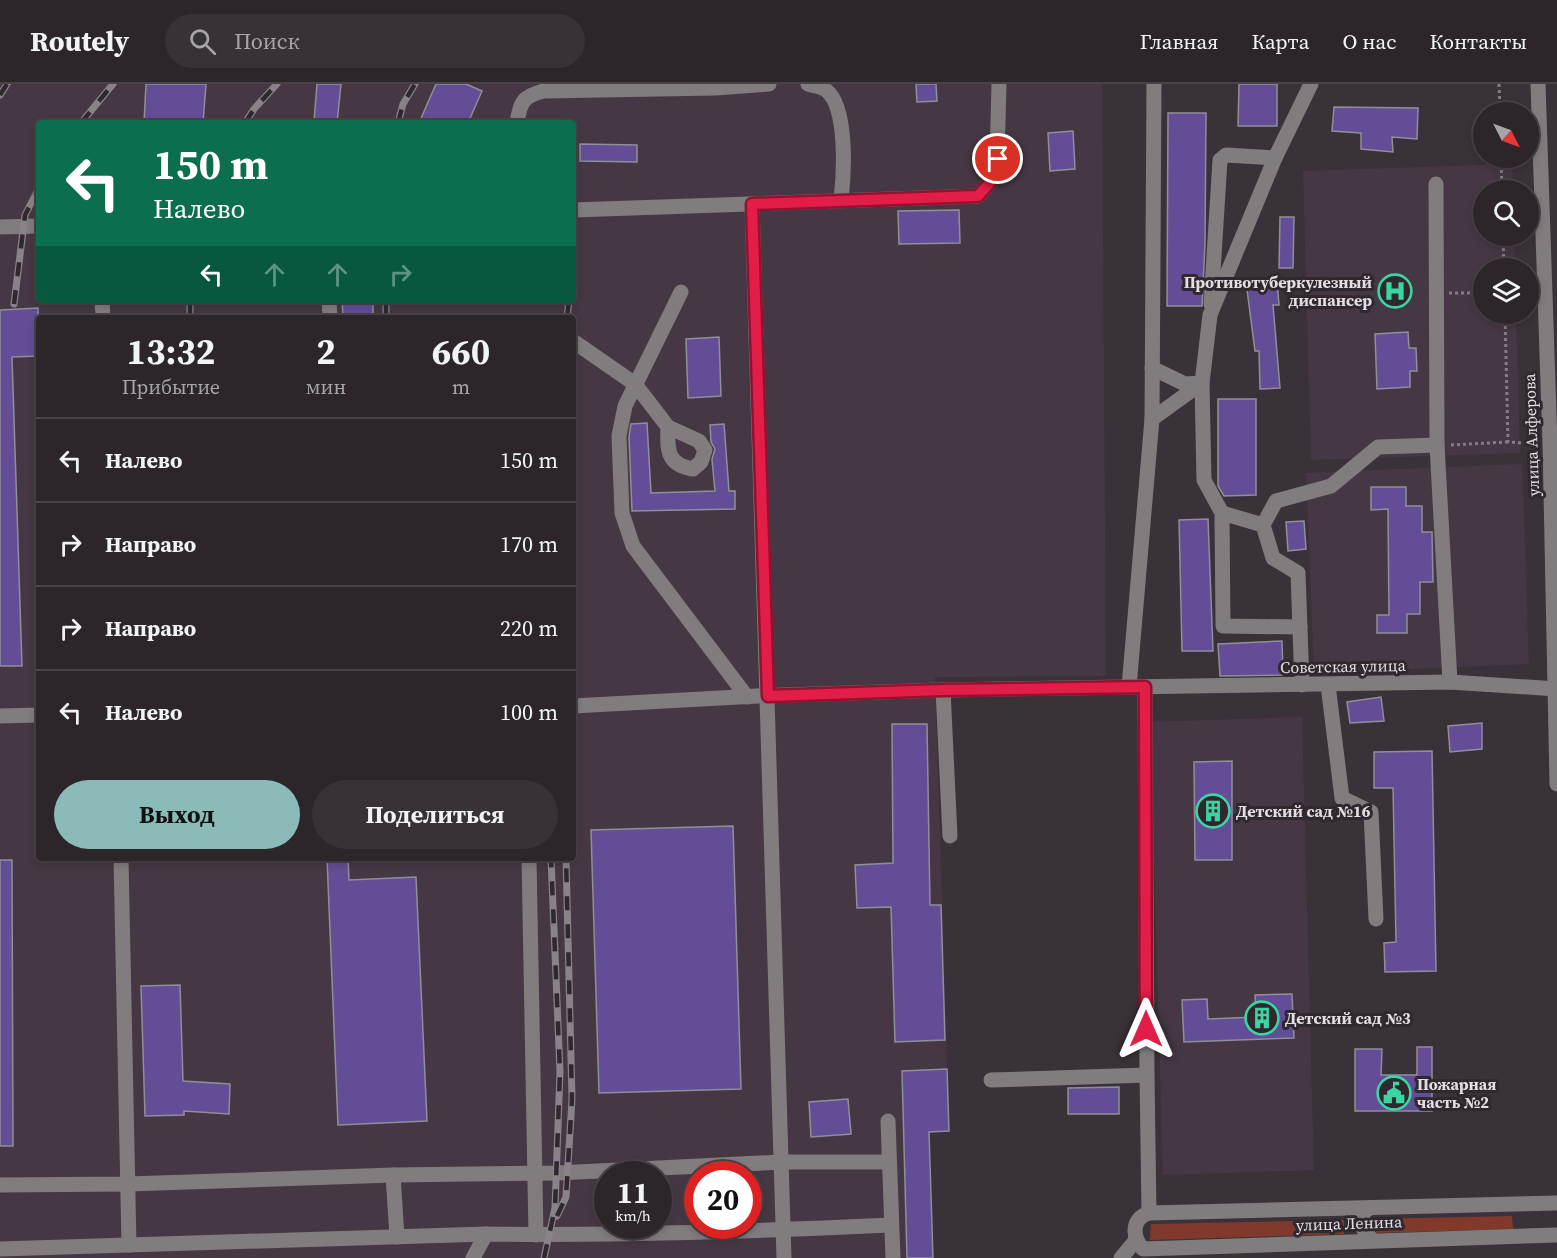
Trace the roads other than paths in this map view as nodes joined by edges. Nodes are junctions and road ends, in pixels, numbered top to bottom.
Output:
1 (770, 84) edge
2 (808, 84) edge
3 (999, 84) edge
4 (1154, 84) edge
5 (1311, 84) edge
6 (1538, 84) edge
7 (518, 120) edge
8 (1275, 158) junction
9 (1436, 184) dead end
10 (841, 200) junction
11 (752, 204) junction
12 (576, 210) edge
13 (36, 226) edge
14 (0, 227) edge
15 (681, 292) dead end
16 (1210, 315) junction
17 (576, 343) edge
18 (1152, 368) junction
19 (1202, 383) junction
20 (635, 384) junction
21 (1152, 419) junction
22 (668, 427) dead end
23 (1437, 445) junction
24 (1554, 497) edge
25 (1222, 513) junction
26 (1263, 525) junction
27 (1300, 627) junction
28 (1450, 682) junction
29 (1302, 685) junction
30 (1328, 685) junction
31 (1129, 687) junction
32 (1145, 687) junction
33 (1555, 689) edge
34 (943, 690) junction
35 (768, 696) junction
36 (747, 697) junction
37 (576, 706) edge
38 (36, 714) edge
39 (0, 716) edge
40 (1557, 784) edge
41 (950, 836) dead end
42 (121, 861) edge
43 (529, 861) edge
44 (1376, 919) dead end
45 (1147, 1074) junction
46 (991, 1080) dead end
47 (888, 1120) dead end
48 (782, 1162) junction
49 (889, 1162) junction
50 (535, 1172) junction
51 (393, 1175) junction
52 (128, 1184) junction
53 (0, 1185) edge
54 (1557, 1203) edge
55 (1370, 1208) junction
56 (1149, 1213) junction
57 (891, 1225) junction
58 (784, 1230) junction
59 (486, 1234) junction
60 (536, 1235) junction
61 (1557, 1235) edge
62 (397, 1237) junction
63 (1372, 1240) junction
64 (129, 1245) junction
65 (1139, 1245) junction
66 (0, 1249) edge
67 (55, 1253) edge
68 (473, 1258) edge
69 (784, 1258) edge
70 (893, 1258) edge
71 (1121, 1258) edge

1 - 7 street
2 - 10 street
3 - 10 street
4 - 18 street
5 - 8 street
6 - 24 street, улица Алферова
8 - 16 street
8 - 16 street
9 - 23 street
10 - 11 street
11 - 12 street
11 - 35 street
13 - 14 street
15 - 20 street
16 - 19 street
17 - 20 street
18 - 19 street
18 - 21 street
19 - 21 street
19 - 25 street
20 - 22 street
20 - 36 street
21 - 31 street
23 - 26 street
23 - 28 street
24 - 33 street, улица Алферова
25 - 26 street
25 - 27 street
26 - 27 street
27 - 29 street
28 - 30 street, Советская улица
28 - 33 street, Советская улица
29 - 30 street, Советская улица
29 - 32 street, Советская улица
30 - 44 street
31 - 32 street, Советская улица
31 - 34 street, Советская улица
32 - 45 street
33 - 40 street, улица Алферова
34 - 35 street, Советская улица
34 - 41 street
35 - 36 street, Советская улица
35 - 48 street
36 - 37 street, Советская улица
38 - 39 street
42 - 52 street
43 - 50 street
45 - 46 street
45 - 56 street
47 - 49 street
48 - 49 street
48 - 50 street
48 - 58 street
49 - 57 street
50 - 51 street
50 - 60 street
51 - 52 street
51 - 62 street
52 - 53 street
52 - 64 street
54 - 55 street
55 - 56 street
55 - 63 street
56 - 65 street
57 - 58 street
57 - 70 street
58 - 60 street
58 - 69 street
59 - 60 street
59 - 62 street
59 - 68 street
61 - 63 street, улица Ленина
62 - 64 street
63 - 65 street, улица Ленина
64 - 67 street
65 - 71 street
66 - 67 street

